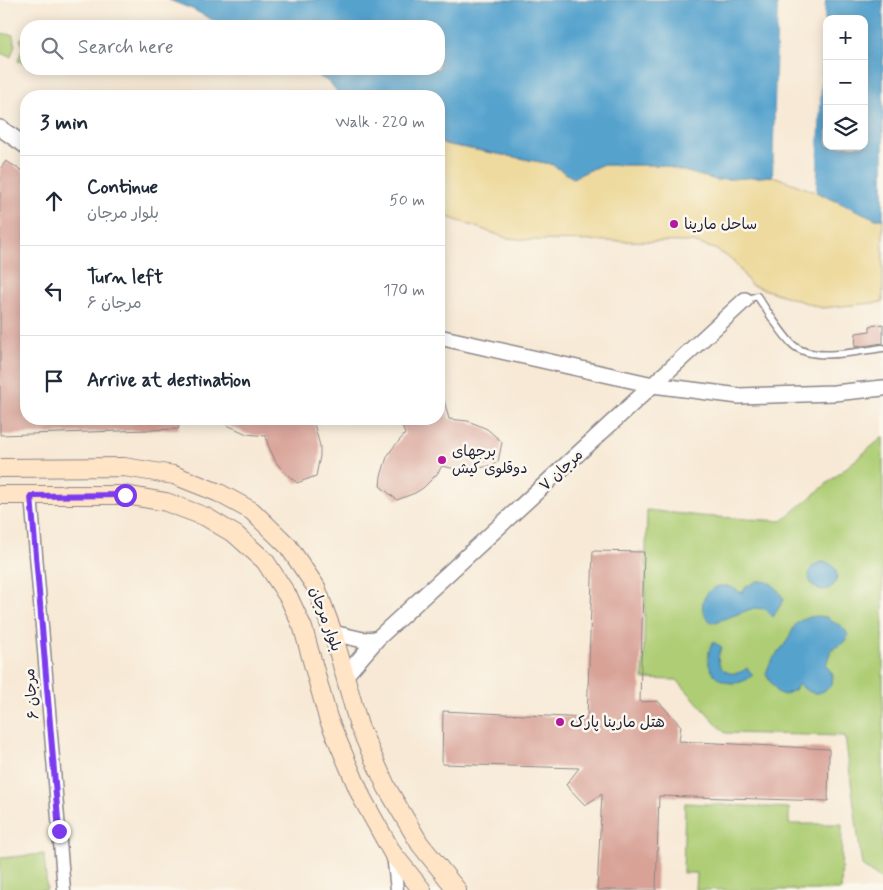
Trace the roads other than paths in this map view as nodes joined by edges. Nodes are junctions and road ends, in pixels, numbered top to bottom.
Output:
1 (0, 128) edge
2 (20, 142) edge
3 (745, 300) joint
4 (445, 338) edge
5 (883, 348) edge
6 (653, 385) junction
7 (883, 388) edge
8 (0, 468) edge
9 (30, 469) junction
10 (0, 495) edge
11 (31, 496) junction
12 (333, 633) junction
13 (377, 639) junction
14 (345, 676) junction
15 (393, 854) junction
16 (64, 890) edge
17 (397, 890) edge
18 (422, 890) edge
19 (457, 890) edge

1 - 2 street
3 - 5 lane
3 - 6 street, مرجان ۷
4 - 6 street
6 - 7 street
6 - 13 street, مرجان ۷
8 - 9 main road, بلوار مرجان
9 - 11 main road
9 - 12 main road, بلوار مرجان
10 - 11 main road, بلوار مرجان
11 - 15 main road, بلوار مرجان
11 - 16 street, مرجان ۶
12 - 13 street
12 - 14 main road, بلوار مرجان
13 - 14 street, مرجان ۷
14 - 19 main road, بلوار مرجان
15 - 17 street
15 - 18 main road, بلوار مرجان

